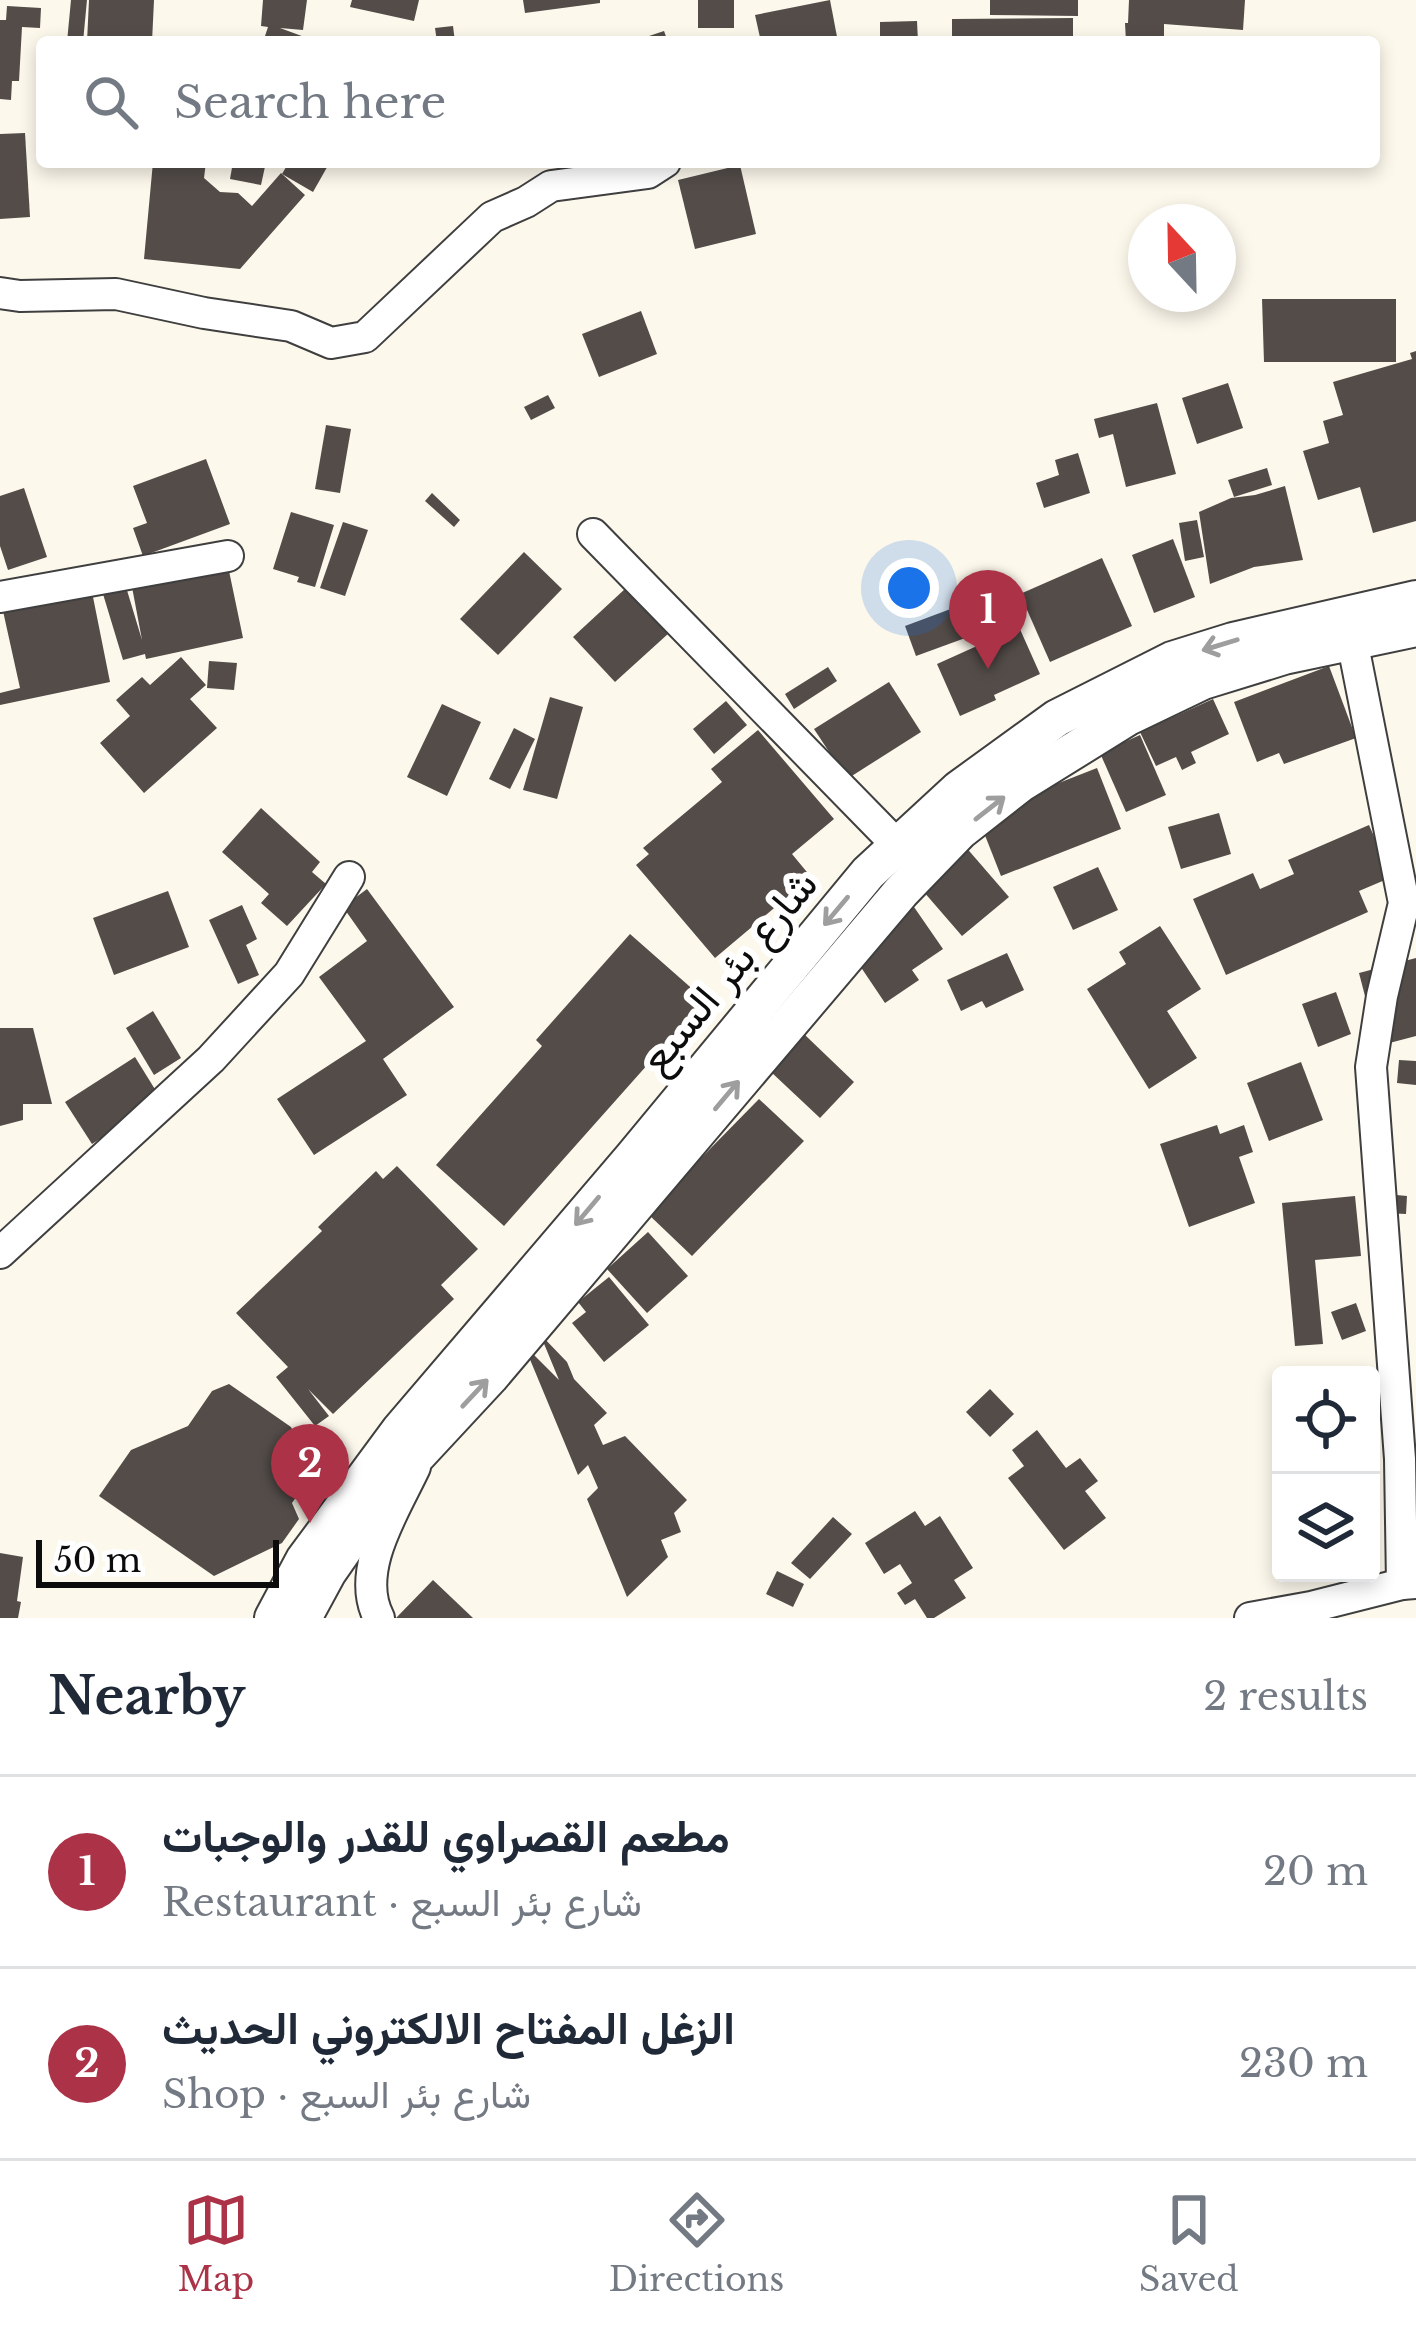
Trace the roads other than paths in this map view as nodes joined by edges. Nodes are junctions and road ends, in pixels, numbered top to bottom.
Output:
1 (655, 168) edge
2 (0, 293) edge
3 (593, 534) dead end
4 (228, 556) dead end
5 (0, 597) edge
6 (1416, 599) edge
7 (1416, 628) edge
8 (1352, 640) junction
9 (897, 845) junction
10 (349, 877) dead end
11 (0, 1252) edge
12 (424, 1448) junction
13 (1409, 1584) edge
14 (272, 1618) edge
15 (303, 1618) edge
16 (380, 1618) edge
17 (1250, 1618) edge

1 - 2 street
3 - 9 street
4 - 5 street
6 -> 9 street, شارع بئر السبع
7 - 8 street, شارع بئر السبع
12 -> 8 street, شارع بئر السبع
8 - 13 street
9 -> 14 street, شارع بئر السبع
10 - 11 street
12 - 15 street, شارع بئر السبع
12 - 16 street
13 - 17 street

